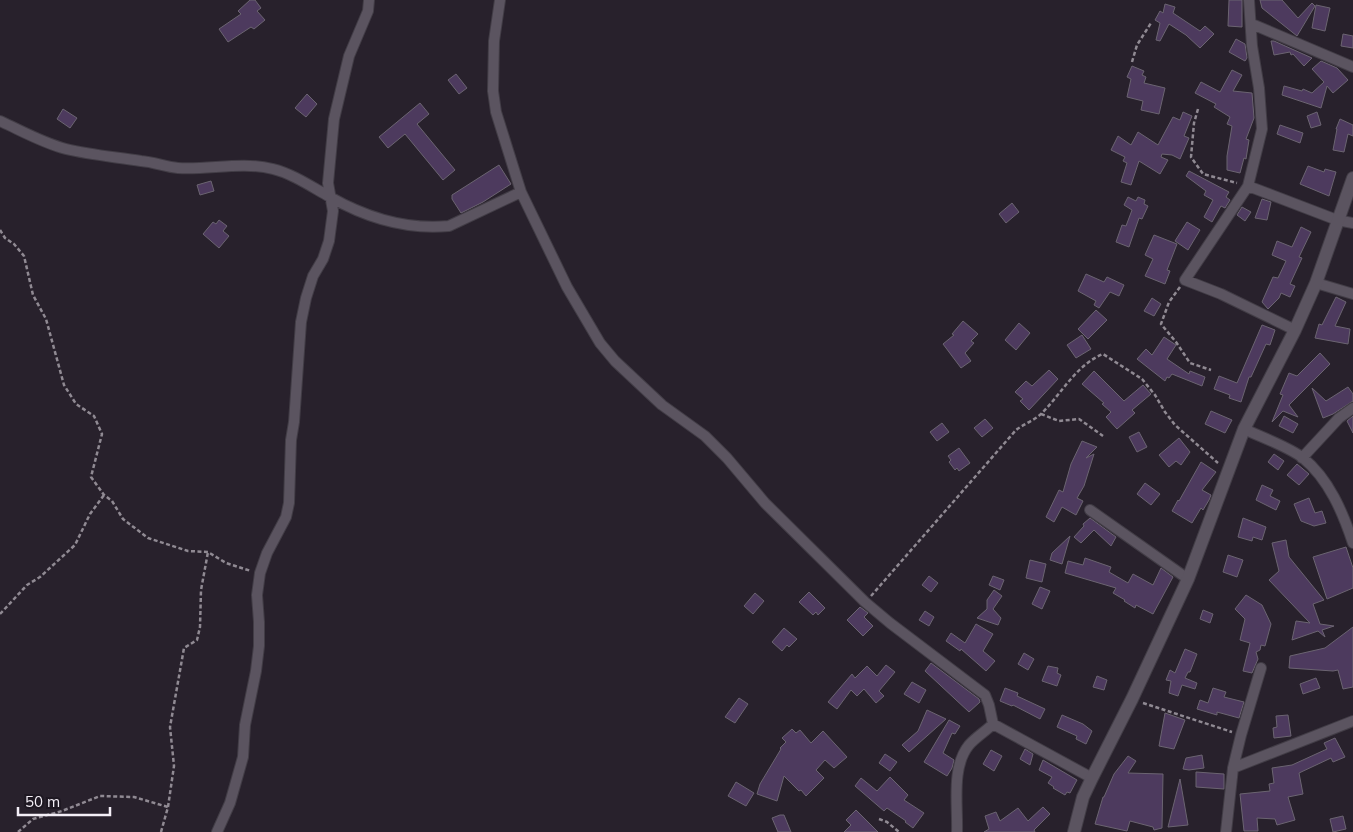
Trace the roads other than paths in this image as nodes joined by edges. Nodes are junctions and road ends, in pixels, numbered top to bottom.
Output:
1 (369, 0) edge
2 (500, 0) edge
3 (1249, 0) edge
4 (1252, 24) junction
5 (1353, 66) edge
6 (0, 121) edge
7 (1353, 178) edge
8 (1248, 186) junction
9 (520, 192) junction
10 (330, 197) junction
11 (1337, 220) junction
12 (1353, 223) edge
13 (1316, 283) junction
14 (1353, 294) edge
15 (1295, 330) junction
16 (1353, 408) edge
17 (1244, 429) junction
18 (1302, 458) junction
19 (1090, 510) dead end
20 (1353, 543) edge
21 (1188, 579) junction
22 (1261, 668) dead end
23 (1353, 721) edge
24 (993, 724) junction
25 (1234, 768) junction
26 (1092, 778) junction
27 (217, 832) edge
28 (957, 832) edge
29 (1074, 832) edge
30 (1226, 832) edge

1 - 10 street
2 - 9 street
3 - 4 street
4 - 5 street
4 - 8 street
6 - 10 street
7 - 11 street
8 - 11 street
8 - 15 street
9 - 10 street
9 - 24 street
10 - 27 street
11 - 12 street
11 - 13 street
13 - 14 street
13 - 15 street
15 - 17 street
16 - 18 street
17 - 18 street
17 - 21 street
18 - 20 street
19 - 21 street
21 - 26 street
22 - 25 street
23 - 25 street
24 - 26 street
24 - 28 street
25 - 30 street
26 - 29 street

